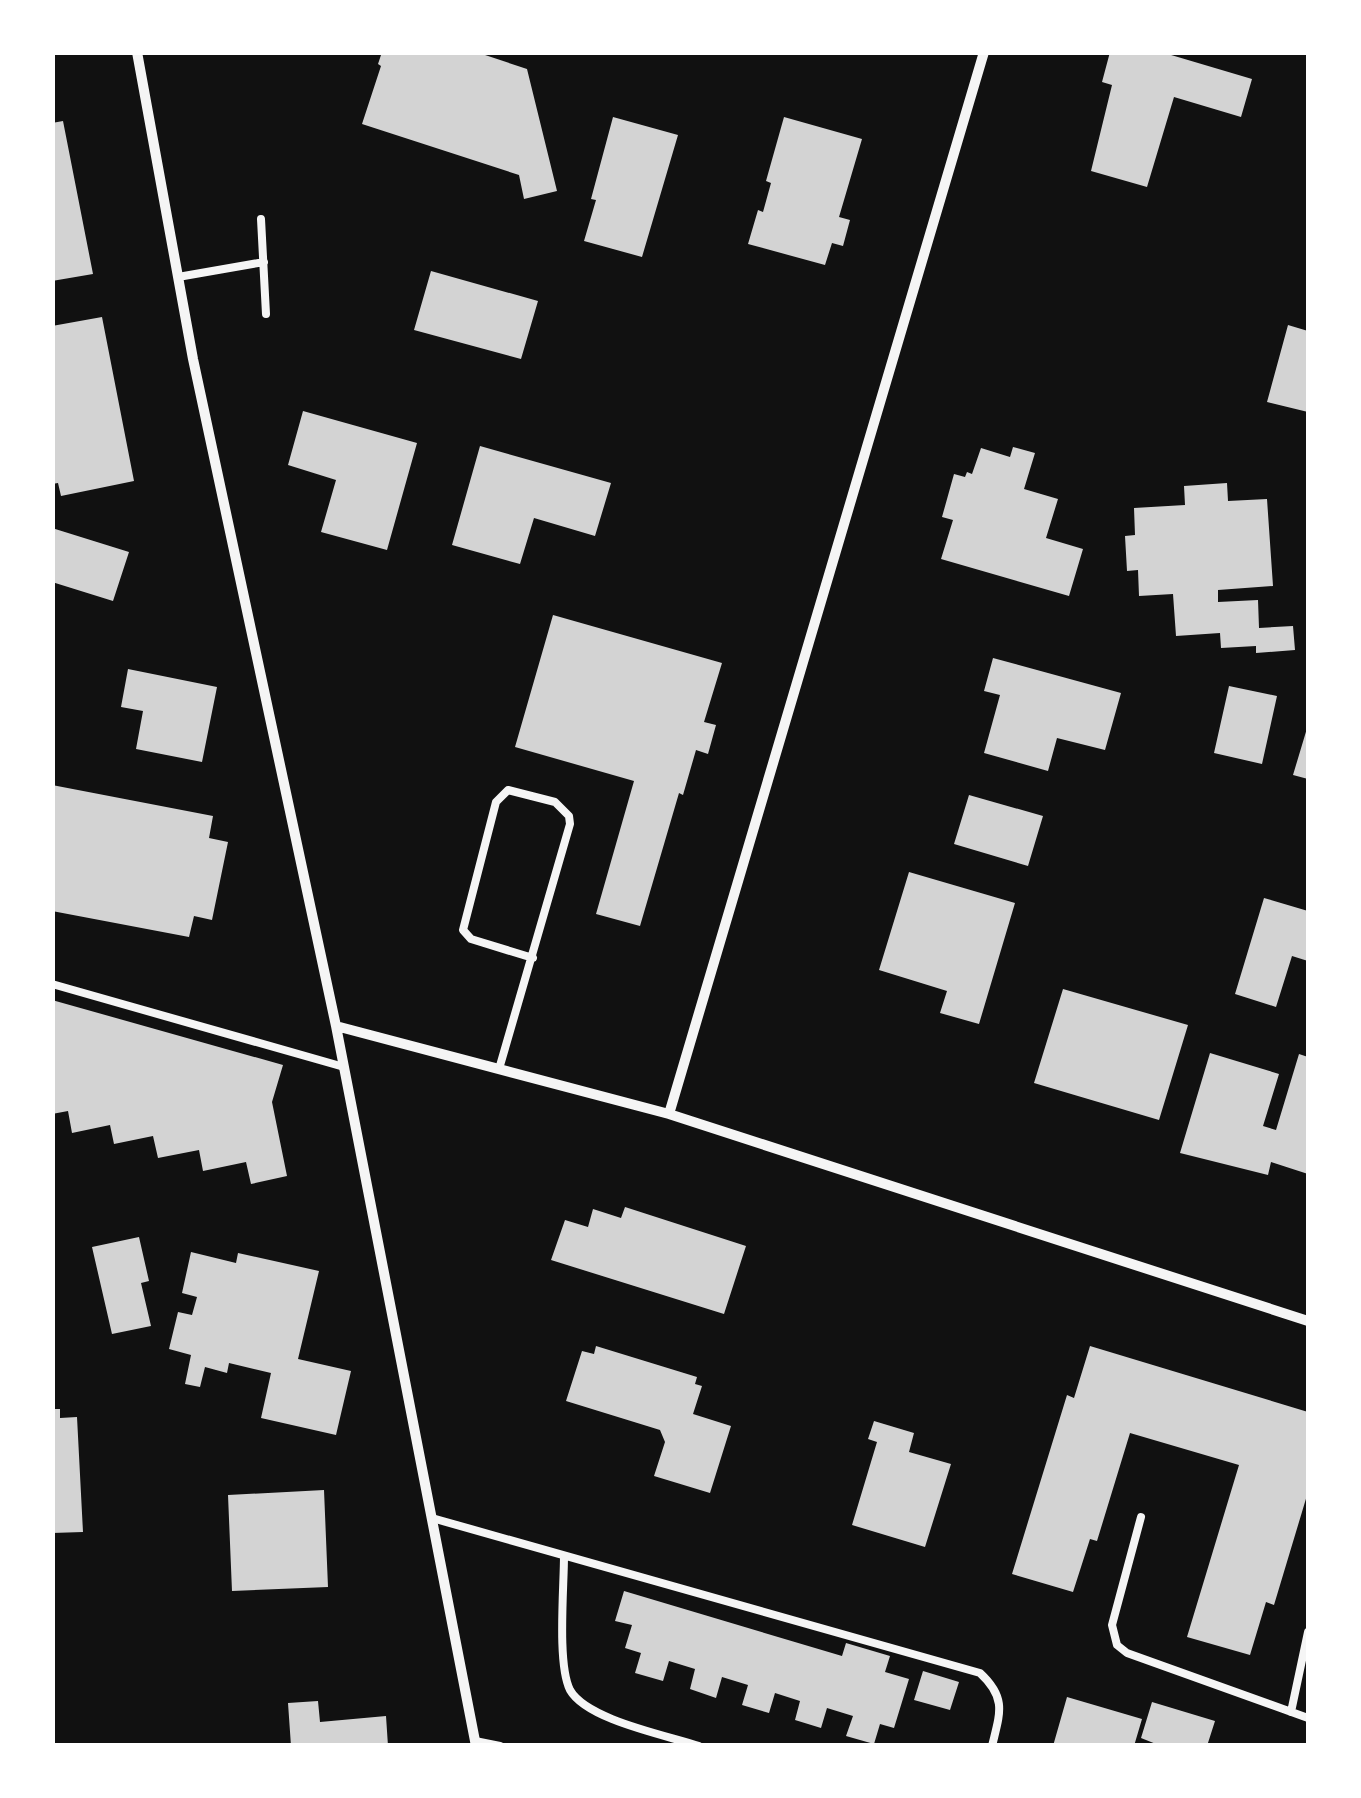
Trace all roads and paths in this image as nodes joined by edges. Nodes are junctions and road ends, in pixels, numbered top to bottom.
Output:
1 (136, 52) edge
2 (984, 52) edge
3 (262, 219) dead end
4 (264, 262) junction
5 (178, 277) junction
6 (266, 314) dead end
7 (533, 958) junction
8 (52, 984) edge
9 (336, 1026) junction
10 (344, 1067) junction
11 (499, 1069) junction
12 (669, 1114) junction
13 (1308, 1321) edge
14 (1142, 1517) dead end
15 (432, 1518) junction
16 (564, 1556) junction
17 (1308, 1632) edge
18 (1290, 1712) junction
19 (1308, 1718) edge
20 (475, 1743) edge
21 (500, 1746) edge
22 (699, 1746) edge
23 (992, 1746) edge

1 - 5 street
2 - 12 street
3 - 4 lane
4 - 5 lane
4 - 6 lane
5 - 9 street
7 - 7 lane
7 - 11 lane
8 - 10 lane
9 - 10 street
9 - 11 street
10 - 15 street
11 - 12 street
12 - 13 street
14 - 18 lane
15 - 16 lane
15 - 20 street
16 - 22 lane
16 - 23 lane
17 - 18 lane
18 - 19 lane
20 - 21 lane

